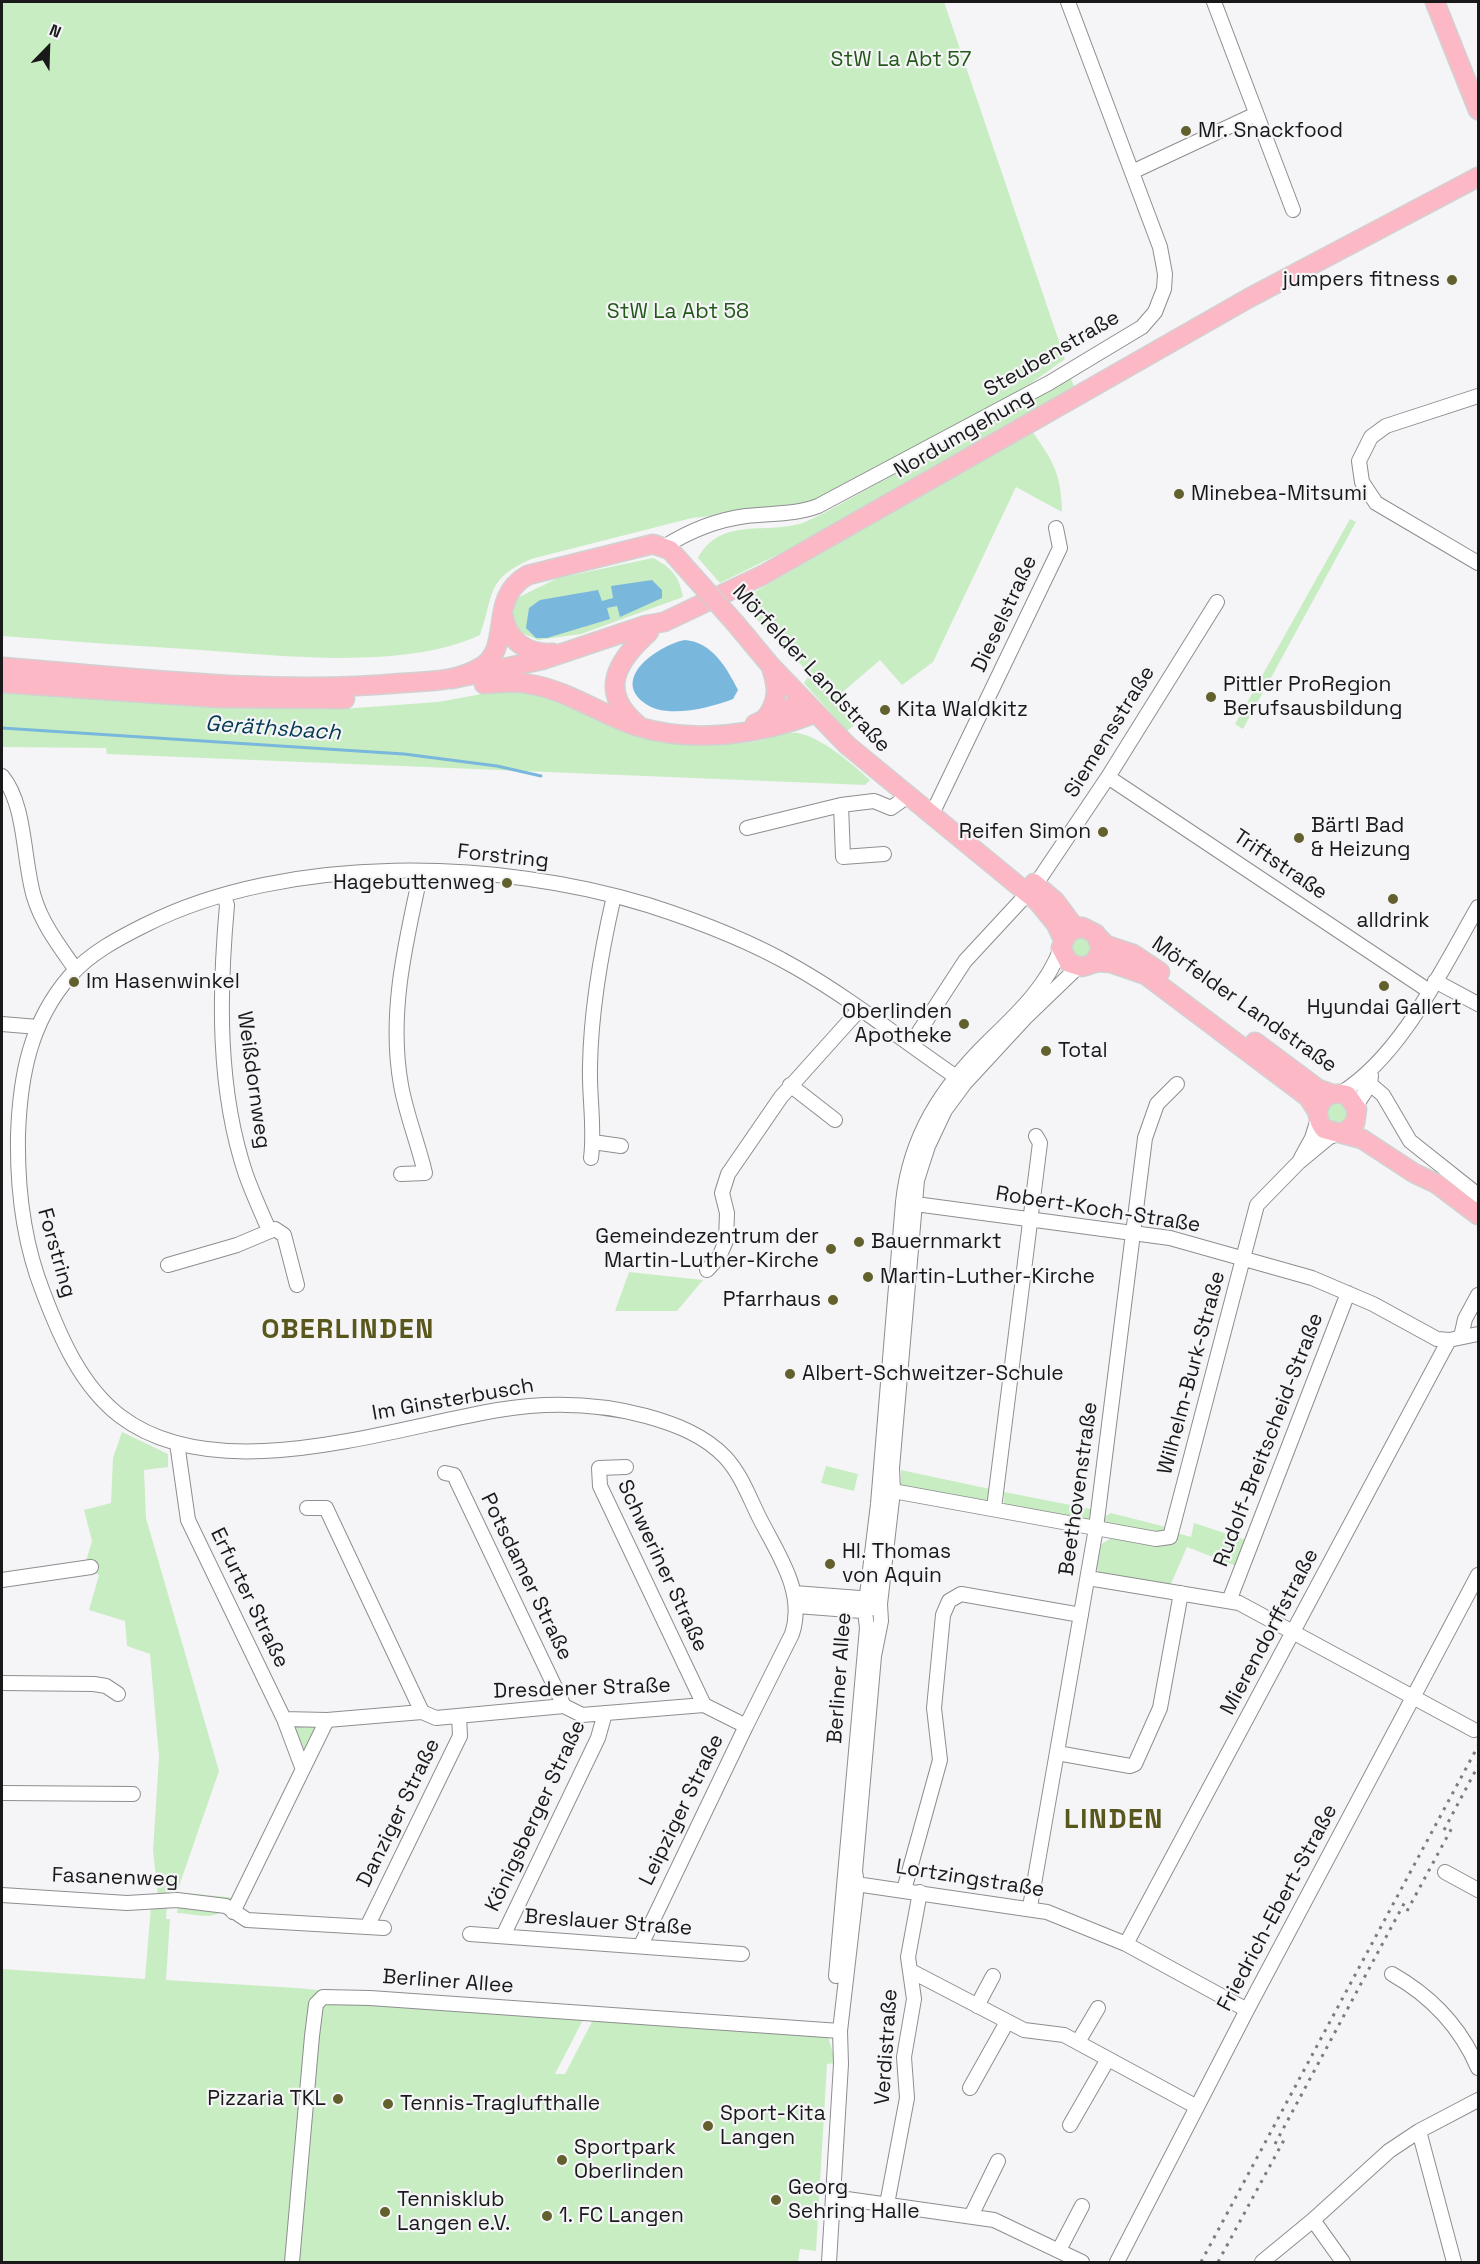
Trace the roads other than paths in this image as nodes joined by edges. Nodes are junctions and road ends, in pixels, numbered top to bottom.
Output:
1 (1068, 2) edge
2 (1214, 2) edge
3 (1435, 2) edge
4 (1479, 110) edge
5 (1256, 114) junction
6 (1132, 172) junction
7 (1476, 178) edge
8 (1293, 210) dead end
9 (1479, 396) edge
10 (1056, 528) dead end
11 (664, 547) junction
12 (1479, 562) edge
13 (1217, 602) dead end
14 (503, 603) junction
15 (664, 622) junction
16 (648, 632) junction
17 (569, 652) junction
18 (770, 665) junction
19 (2, 666) edge
20 (452, 679) junction
21 (2, 683) edge
22 (484, 684) junction
23 (816, 713) junction
24 (764, 720) junction
25 (647, 729) junction
26 (726, 733) junction
27 (2, 776) edge
28 (1108, 777) junction
29 (908, 796) junction
30 (841, 805) junction
31 (932, 814) junction
32 (747, 828) dead end
33 (884, 854) dead end
34 (421, 872) junction
35 (1026, 886) junction
36 (224, 896) junction
37 (614, 896) junction
38 (1479, 907) edge
39 (1079, 927) junction
40 (1098, 936) junction
41 (1062, 943) junction
42 (1086, 965) junction
43 (76, 970) junction
44 (1432, 986) junction
45 (1479, 1004) edge
46 (860, 1009) junction
47 (2, 1024) edge
48 (38, 1027) junction
49 (1002, 1036) junction
50 (911, 1044) junction
51 (1371, 1078) junction
52 (960, 1079) junction
53 (1177, 1084) dead end
54 (790, 1085) junction
55 (1337, 1094) junction
56 (1357, 1110) junction
57 (1318, 1115) junction
58 (835, 1120) dead end
59 (1341, 1133) junction
60 (1036, 1136) dead end
61 (593, 1142) junction
62 (621, 1146) dead end
63 (591, 1158) dead end
64 (1299, 1162) junction
65 (401, 1174) dead end
66 (1437, 1184) junction
67 (1479, 1196) edge
68 (909, 1203) junction
69 (1479, 1215) edge
70 (1030, 1219) junction
71 (269, 1230) junction
72 (1134, 1233) junction
73 (1244, 1258) junction
74 (168, 1265) dead end
75 (707, 1270) dead end
76 (297, 1286) dead end
77 (1348, 1293) junction
78 (1479, 1295) edge
79 (1479, 1334) edge
80 (1455, 1338) junction
81 (84, 1377) joint
82 (177, 1443) junction
83 (626, 1467) dead end
84 (445, 1473) dead end
85 (892, 1491) junction
86 (307, 1508) dead end
87 (994, 1508) junction
88 (1096, 1528) junction
89 (92, 1567) dead end
90 (1479, 1575) edge
91 (1088, 1578) junction
92 (2, 1580) edge
93 (1181, 1593) junction
94 (796, 1600) junction
95 (1229, 1601) junction
96 (873, 1603) junction
97 (1081, 1615) junction
98 (1293, 1632) junction
99 (2, 1683) edge
100 (118, 1694) dead end
101 (1413, 1698) junction
102 (704, 1705) junction
103 (564, 1706) junction
104 (422, 1712) junction
105 (605, 1713) junction
106 (459, 1716) junction
107 (284, 1719) junction
108 (327, 1720) junction
109 (746, 1726) junction
110 (1474, 1730) dead end
111 (1057, 1753) junction
112 (302, 1767) junction
113 (2, 1793) edge
114 (133, 1794) dead end
115 (1445, 1872) dead end
116 (851, 1883) junction
117 (904, 1890) junction
118 (1479, 1890) edge
119 (920, 1892) junction
120 (2, 1894) edge
121 (1030, 1907) junction
122 (230, 1909) junction
123 (367, 1927) junction
124 (384, 1928) dead end
125 (470, 1934) dead end
126 (503, 1936) junction
127 (1126, 1944) junction
128 (641, 1945) junction
129 (742, 1954) dead end
130 (911, 1971) junction
131 (1392, 1974) dead end
132 (993, 1976) dead end
133 (977, 2006) junction
134 (1098, 2008) dead end
135 (1247, 2010) junction
136 (1007, 2022) junction
137 (840, 2031) junction
138 (1078, 2042) junction
139 (1108, 2059) junction
140 (1479, 2068) edge
141 (970, 2088) dead end
142 (1479, 2100) edge
143 (1197, 2107) junction
144 (1070, 2126) dead end
145 (1419, 2131) junction
146 (998, 2161) dead end
147 (833, 2197) junction
148 (886, 2204) junction
149 (1082, 2206) dead end
150 (971, 2216) junction
151 (1313, 2220) junction
152 (1059, 2250) junction
153 (292, 2262) edge
154 (829, 2262) edge
155 (1082, 2262) edge
156 (1117, 2262) edge
157 (1262, 2262) edge
158 (1343, 2262) edge
159 (1454, 2262) edge

1 - 6 street, Steubenstraße
2 - 5 street
3 - 4 main road
5 - 6 street
5 - 8 street
6 - 11 street, Steubenstraße
7 - 15 main road, Nordumgehung
9 - 12 street
10 - 31 street, Dieselstraße
11 - 14 main road
11 - 18 main road, Mörfelder Landstraße, bridge
13 - 28 street, Siemensstraße
14 - 17 main road
14 - 20 main road
15 - 16 main road
15 - 17 main road, Nordumgehung
16 - 22 main road
16 - 25 main road
17 - 20 main road, Nordumgehung
18 - 23 main road, Mörfelder Landstraße
18 - 24 main road
19 - 20 main road
21 - 22 main road
22 - 25 main road
23 - 24 main road
23 - 26 main road
23 - 29 main road, Mörfelder Landstraße
24 - 26 main road
25 - 26 main road
27 - 43 street
28 - 35 street, Siemensstraße
28 - 44 street, Triftstraße
29 - 30 street
29 - 31 main road, Mörfelder Landstraße
30 - 32 street
30 - 33 street
31 - 35 main road, Mörfelder Landstraße
34 - 36 street, Forstring
34 - 37 street, Forstring
34 - 65 street
35 - 39 main road, Mörfelder Landstraße
35 - 41 main road, Mörfelder Landstraße
35 - 50 street, Siemensstraße
36 - 43 street, Forstring
36 - 71 street, Weißdornweg
37 - 46 street, Forstring
37 - 61 street
38 - 44 street
39 - 40 main road, Mörfelder Landstraße
39 - 41 main road
40 - 42 main road
40 - 55 main road, Mörfelder Landstraße
41 - 42 main road, Mörfelder Landstraße
41 - 49 street, Berliner Allee
42 - 49 street, Berliner Allee
42 - 57 main road, Mörfelder Landstraße
43 - 48 street, Forstring
44 - 45 street, Triftstraße
44 - 51 street
46 - 50 street, Forstring
46 - 54 street
47 - 48 street
48 - 81 street, Forstring
49 - 52 street, Berliner Allee
50 - 52 street, Forstring
51 - 55 street
51 - 56 street
51 - 67 street
52 - 68 street, Berliner Allee
53 - 72 street, Beethovenstraße
54 - 58 street
54 - 75 street
55 - 56 main road, Mörfelder Landstraße
55 - 57 main road, Mörfelder Landstraße
56 - 59 main road
56 - 66 main road, Mörfelder Landstraße
57 - 59 main road, Mörfelder Landstraße
57 - 64 street, Wilhelm-Burk-Straße
59 - 64 street, Wilhelm-Burk-Straße
59 - 66 main road, Mörfelder Landstraße
60 - 70 street
61 - 62 street
61 - 63 street
64 - 73 street, Wilhelm-Burk-Straße
66 - 69 main road, Mörfelder Landstraße
68 - 70 street, Robert-Koch-Straße
68 - 85 street, Berliner Allee
68 - 96 street, Berliner Allee
70 - 72 street, Robert-Koch-Straße
70 - 87 street
71 - 74 street
71 - 76 street, Weißdornweg
72 - 73 street, Robert-Koch-Straße
72 - 88 street, Beethovenstraße
73 - 77 street, Robert-Koch-Straße
73 - 88 street, Wilhelm-Burk-Straße
77 - 80 street, Robert-Koch-Straße
77 - 95 street, Rudolf-Breitscheid-Straße
78 - 80 street, Mierendorffstraße
79 - 80 street
80 - 98 street, Mierendorffstraße
81 - 82 street, Im Ginsterbusch
82 - 94 street, Im Ginsterbusch
82 - 107 street, Erfurter Straße
83 - 102 street, Schweriner Straße
84 - 103 street, Potsdamer Straße
85 - 87 street
85 - 96 street, Berliner Allee
86 - 104 street
87 - 88 street
88 - 91 street, Beethovenstraße
89 - 92 street
90 - 101 street, Friedrich-Ebert-Straße
91 - 93 street
91 - 97 street, Beethovenstraße
93 - 95 street
93 - 111 street
94 - 96 street
94 - 109 street
95 - 98 street
96 - 116 street, Berliner Allee
97 - 111 street, Beethovenstraße
97 - 117 street
98 - 101 street
98 - 127 street, Mierendorffstraße
99 - 100 street
101 - 110 street
101 - 135 street, Friedrich-Ebert-Straße
102 - 105 street, Dresdener Straße
102 - 109 street
103 - 105 street, Dresdener Straße
103 - 106 street, Dresdener Straße
104 - 106 street, Dresdener Straße
104 - 108 street, Dresdener Straße
105 - 126 street, Königsberger Straße
106 - 123 street, Danziger Straße
107 - 108 street, Dresdener Straße
107 - 112 street, Erfurter Straße
108 - 112 street
109 - 128 street, Leipziger Straße
111 - 121 street, Beethovenstraße
112 - 122 street
113 - 114 street
115 - 118 street
116 - 117 street, Lortzingstraße
116 - 137 street, Berliner Allee
117 - 119 street, Lortzingstraße
119 - 121 street, Lortzingstraße
119 - 130 street, Verdistraße
120 - 122 street, Fasanenweg
121 - 127 street, Lortzingstraße
122 - 123 street, Fasanenweg
123 - 124 street, Fasanenweg
125 - 126 street, Breslauer Straße
126 - 128 street, Breslauer Straße
127 - 135 street, Lortzingstraße
128 - 129 street, Breslauer Straße
130 - 133 street
130 - 148 street, Verdistraße
131 - 140 street
132 - 133 street
133 - 136 street
134 - 138 street
135 - 143 street, Friedrich-Ebert-Straße
136 - 138 street
136 - 141 street
137 - 147 street, Berliner Allee
137 - 153 street, Berliner Allee
138 - 139 street
139 - 143 street
139 - 144 street
142 - 145 street
143 - 156 street, Friedrich-Ebert-Straße
145 - 151 street
145 - 159 street
146 - 150 street
147 - 148 street
147 - 154 street, Berliner Allee
148 - 150 street
149 - 152 street
150 - 152 street
151 - 157 street
151 - 158 street
152 - 155 street

